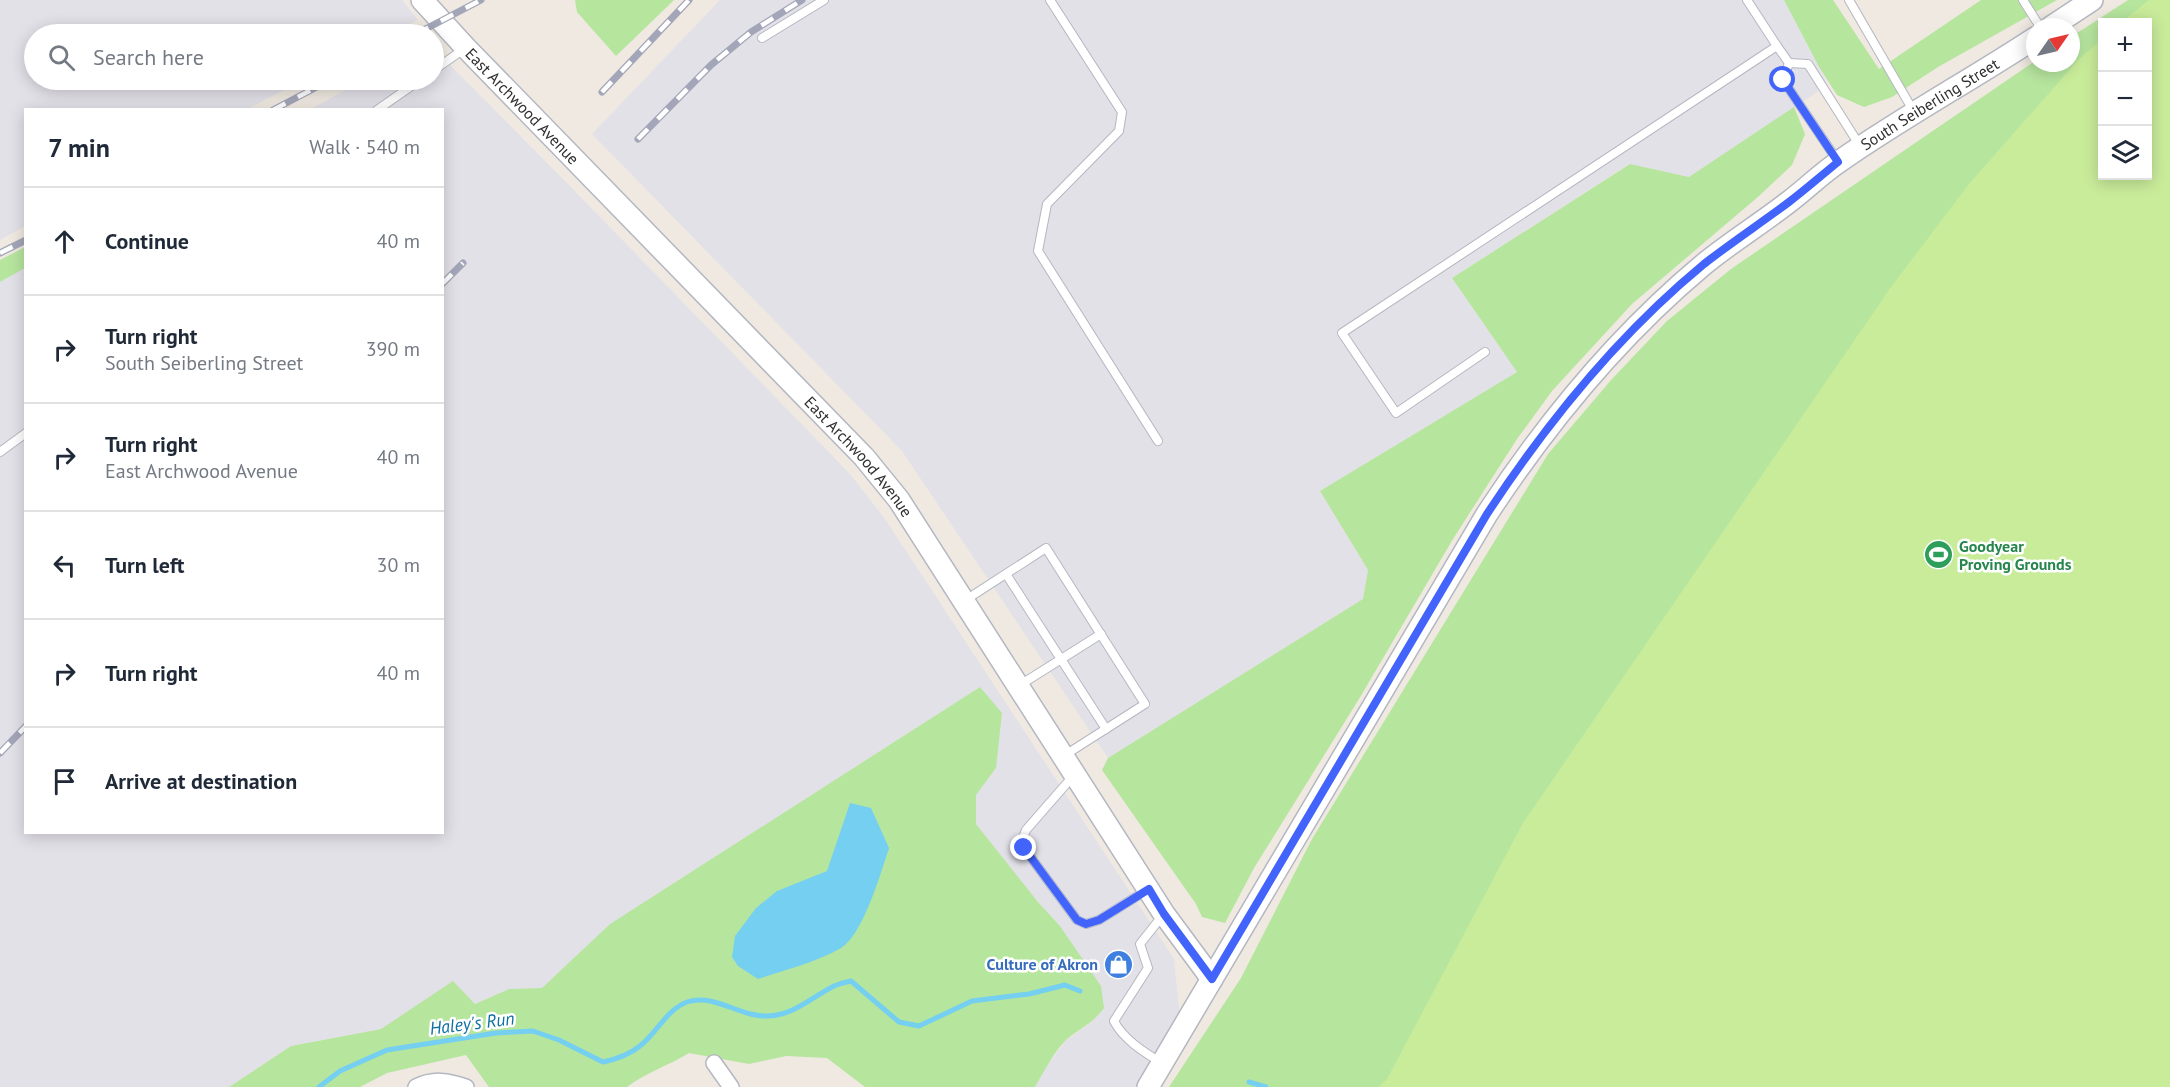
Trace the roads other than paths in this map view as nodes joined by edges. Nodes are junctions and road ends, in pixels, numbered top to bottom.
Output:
1 (422, 0) edge
2 (824, 0) edge
3 (1050, 0) edge
4 (1746, 0) edge
5 (1849, 0) edge
6 (2023, 0) edge
7 (2092, 0) edge
8 (2034, 18) edge
9 (2065, 18) edge
10 (762, 38) dead end
11 (2026, 44) edge
12 (1777, 46) junction
13 (466, 48) junction
14 (444, 63) edge
15 (1790, 63) junction
16 (405, 90) edge
17 (379, 108) edge
18 (1915, 113) junction
19 (1861, 147) junction
20 (1838, 162) junction
21 (1485, 352) dead end
22 (24, 434) edge
23 (1158, 441) dead end
24 (0, 452) edge
25 (1006, 574) junction
26 (964, 602) junction
27 (1101, 634) junction
28 (1061, 660) junction
29 (1018, 686) junction
30 (1106, 729) junction
31 (1064, 755) junction
32 (1075, 774) junction
33 (1149, 889) junction
34 (1164, 914) junction
35 (1212, 979) junction
36 (714, 1063) dead end
37 (1162, 1063) junction
38 (461, 1085) edge
39 (416, 1087) edge
40 (731, 1087) edge
41 (1148, 1087) edge

1 - 13 main road, East Archwood Avenue
2 - 10 lane
3 - 23 lane
4 - 12 lane
5 - 18 lane
6 - 8 lane
7 - 9 main road
11 - 18 main road, South Seiberling Street
12 - 15 lane
12 - 21 lane
13 - 14 lane
13 - 26 main road, East Archwood Avenue
15 - 19 lane
15 - 20 lane
16 - 17 lane
18 - 19 main road, South Seiberling Street
19 - 20 main road, South Seiberling Street
20 - 35 main road, South Seiberling Street
22 - 24 lane
25 - 26 lane
25 - 27 lane
25 - 28 lane
26 - 29 main road, East Archwood Avenue
27 - 28 lane
27 - 30 lane
28 - 29 lane
28 - 30 lane
29 - 31 main road, East Archwood Avenue
30 - 31 lane
31 - 32 main road, East Archwood Avenue
32 - 33 main road, East Archwood Avenue
32 - 33 lane
33 - 34 main road, East Archwood Avenue
34 - 35 main road, East Archwood Avenue
34 - 37 lane
35 - 37 main road, South Seiberling Street
36 - 40 street
37 - 41 main road, South Seiberling Street
38 - 39 street

